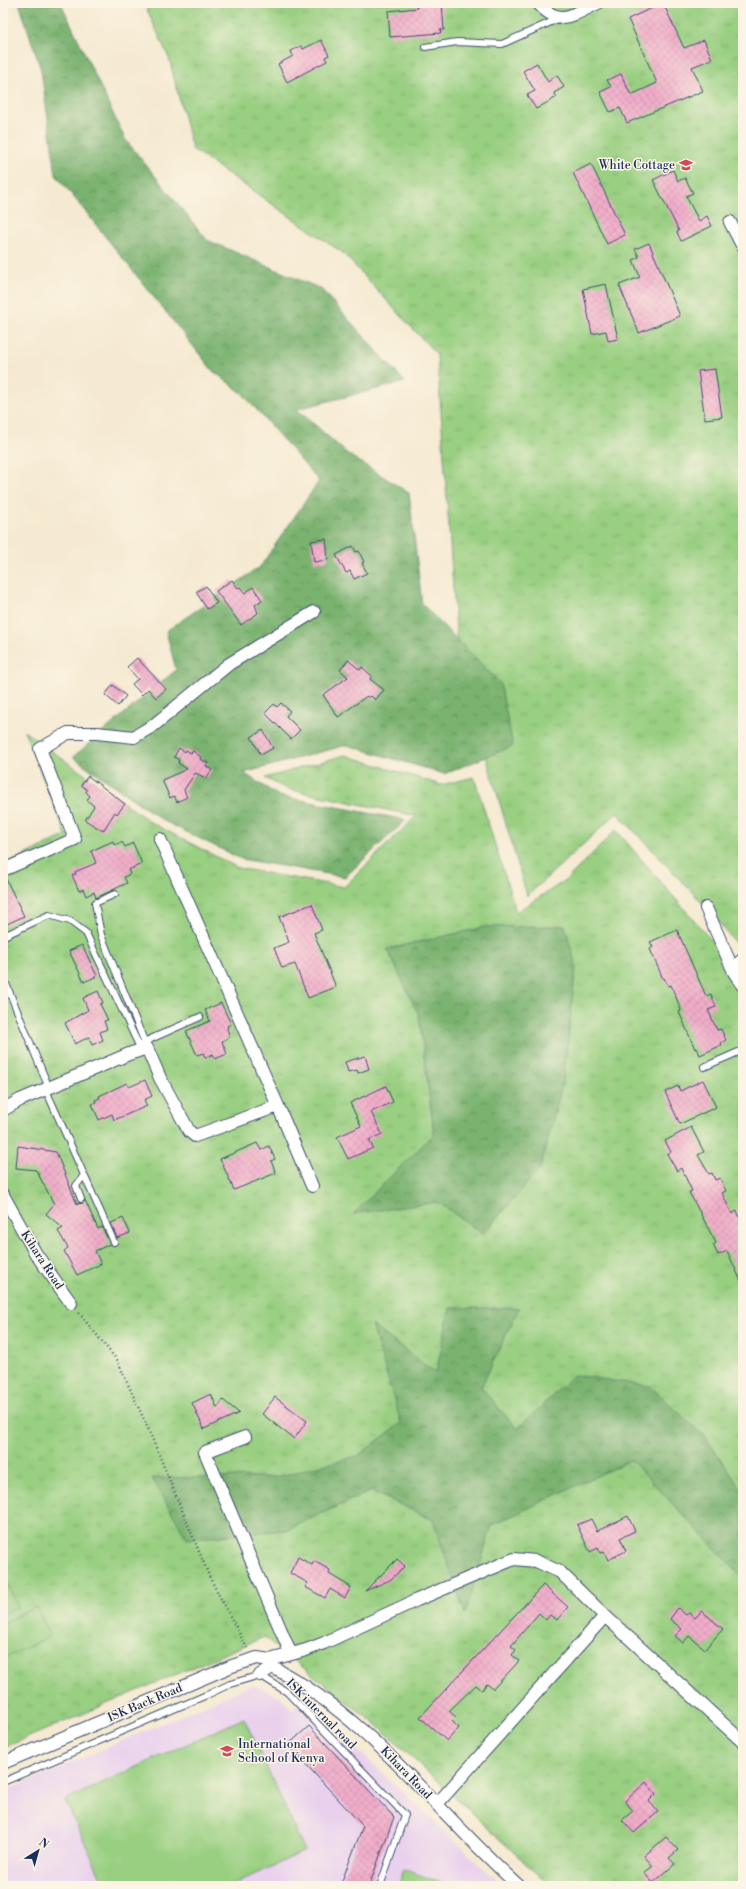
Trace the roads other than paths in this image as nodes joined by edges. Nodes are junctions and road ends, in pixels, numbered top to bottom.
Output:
1 (538, 3) edge
2 (598, 3) edge
3 (561, 18) junction
4 (425, 47) dead end
5 (730, 222) dead end
6 (743, 247) edge
7 (314, 612) dead end
8 (160, 839) dead end
9 (3, 870) edge
10 (115, 894) dead end
11 (706, 908) dead end
12 (6, 935) dead end
13 (743, 959) edge
14 (734, 972) junction
15 (4, 979) edge
16 (743, 986) edge
17 (200, 1016) dead end
18 (144, 1047) junction
19 (743, 1050) edge
20 (704, 1067) dead end
21 (48, 1090) junction
22 (278, 1106) junction
23 (3, 1110) edge
24 (84, 1175) junction
25 (312, 1186) dead end
26 (3, 1195) edge
27 (81, 1198) dead end
28 (114, 1242) dead end
29 (71, 1303) road end
30 (245, 1438) dead end
31 (605, 1616) junction
32 (291, 1654) junction
33 (275, 1666) junction
34 (260, 1675) junction
35 (743, 1742) edge
36 (3, 1763) edge
37 (3, 1782) edge
38 (437, 1804) junction
39 (380, 1886) edge
40 (519, 1886) edge

1 - 3 street
2 - 3 street
3 - 4 lane
5 - 6 street
7 - 9 street
8 - 22 street
10 - 18 lane
11 - 14 street
12 - 18 lane
13 - 14 street
14 - 16 street
15 - 21 lane
17 - 18 lane
18 - 21 street
18 - 22 street
19 - 20 lane
21 - 23 street
21 - 24 lane
22 - 25 street
24 - 27 lane
24 - 28 lane
26 - 29 street, Kihara Road
30 - 32 street
31 - 32 street
31 - 35 street
31 - 38 street
32 - 33 street
33 - 34 street
33 - 36 street, ISK Back Road
33 - 38 street, Kihara Road
34 - 37 lane
34 - 39 lane, ISK internal road
38 - 40 street, Kihara Road

